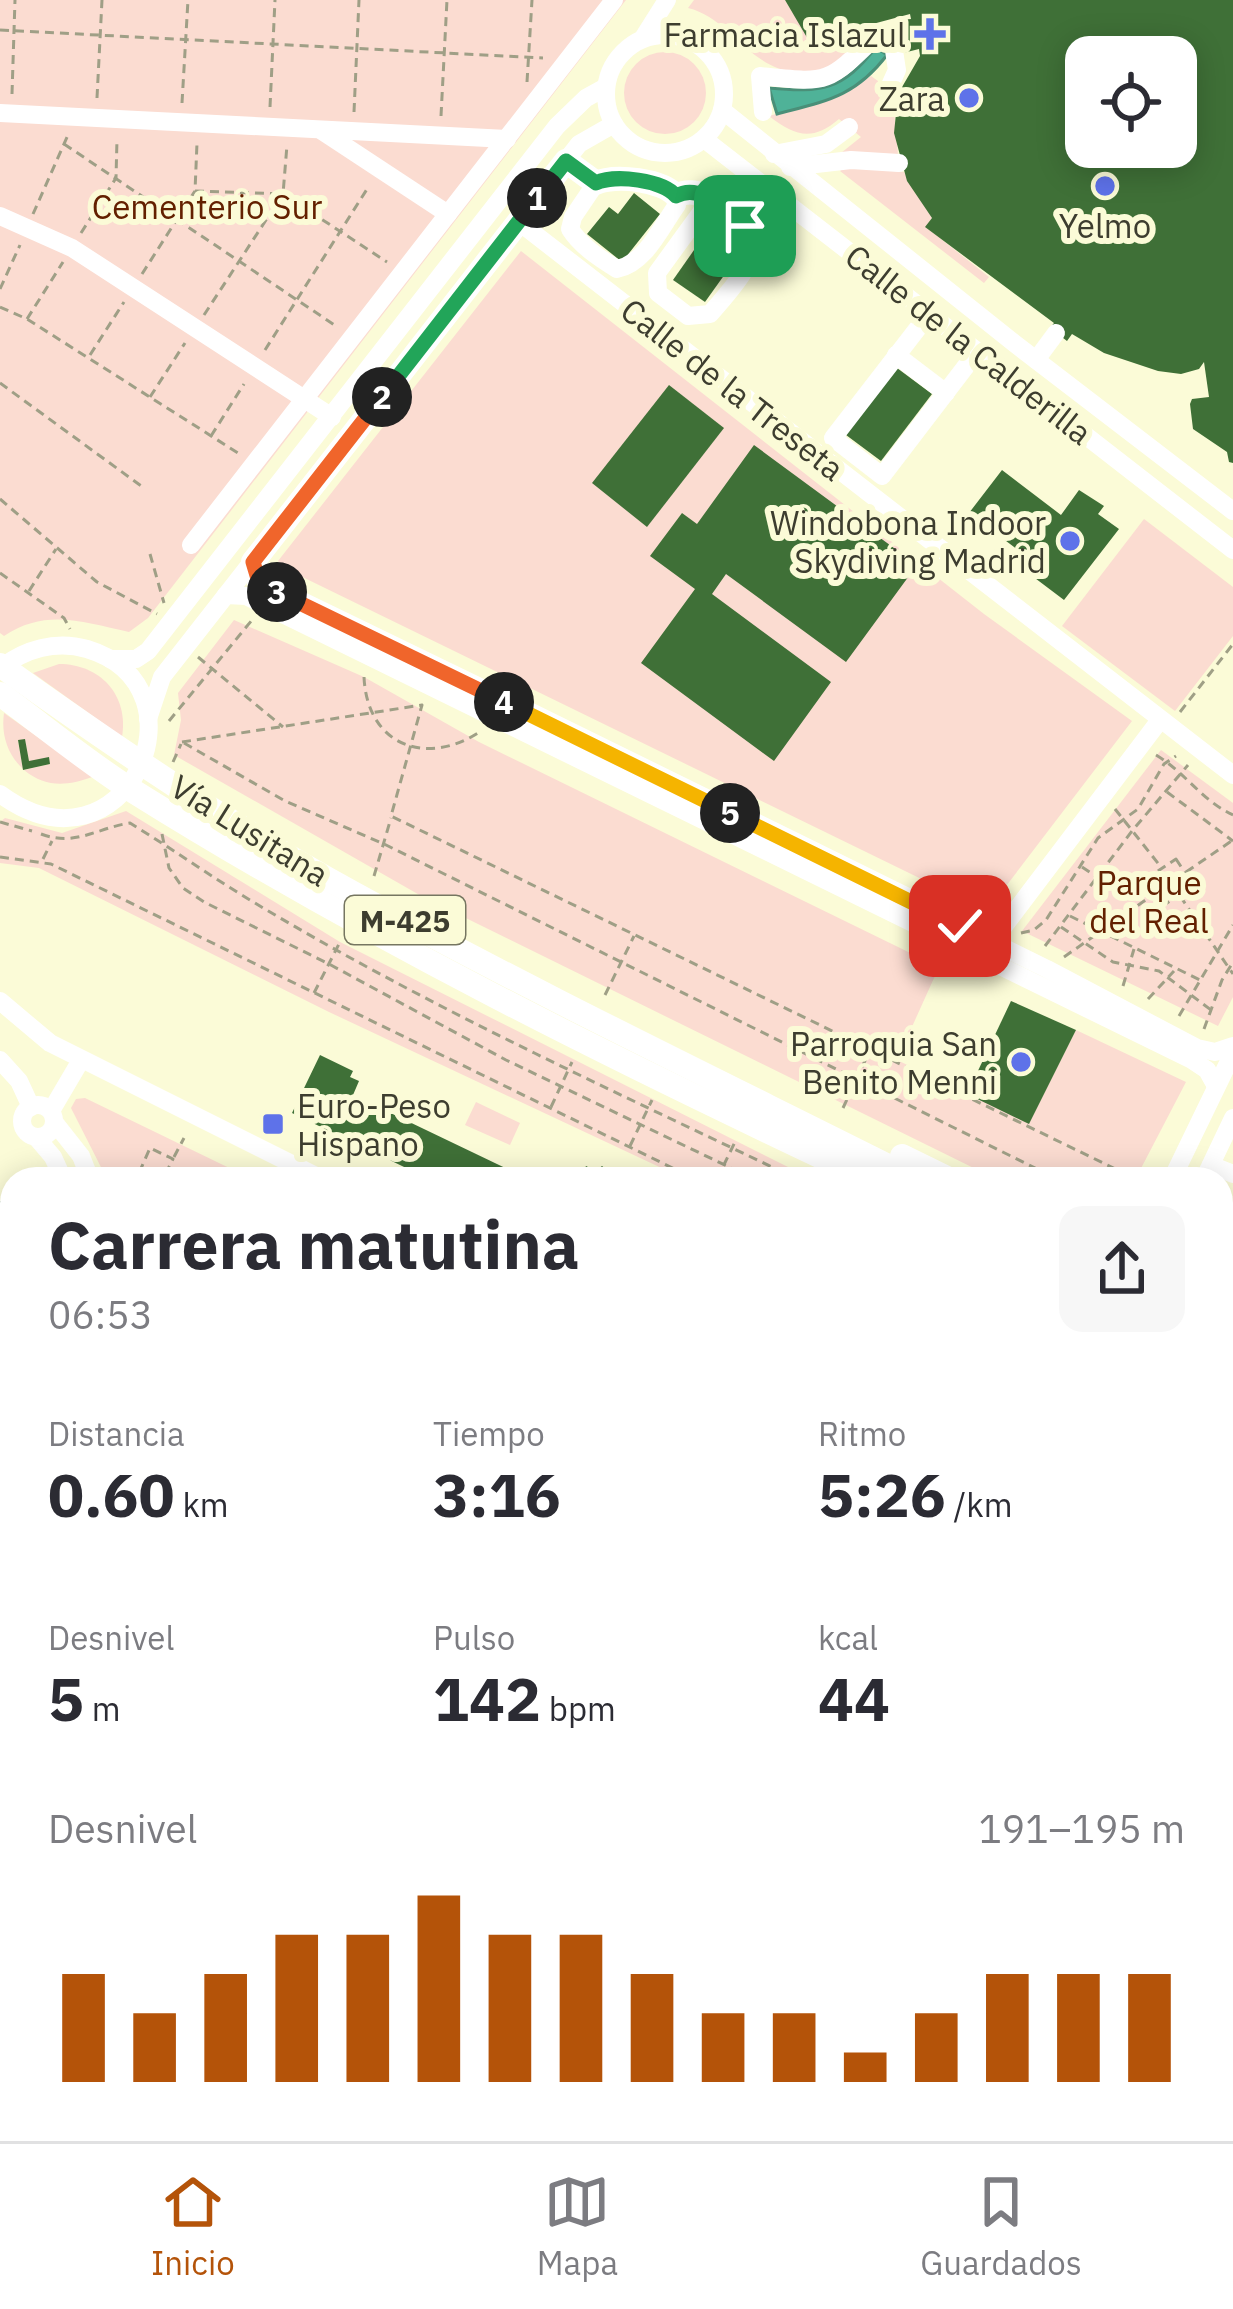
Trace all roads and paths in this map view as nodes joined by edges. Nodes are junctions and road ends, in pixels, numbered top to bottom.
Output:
1 (15, 0) edge
2 (102, 0) edge
3 (188, 0) edge
4 (275, 0) edge
5 (359, 0) edge
6 (447, 0) edge
7 (532, 0) edge
8 (614, 0) edge
9 (667, 0) edge
10 (0, 30) edge
11 (13, 30) junction
12 (101, 35) junction
13 (643, 38) junction
14 (186, 40) junction
15 (273, 44) junction
16 (358, 49) junction
17 (445, 53) junction
18 (528, 58) junction
19 (569, 60) junction
20 (606, 87) junction
21 (888, 90) dead end
22 (722, 110) junction
23 (763, 112) dead end
24 (6, 113) edge
25 (86, 117) junction
26 (524, 117) junction
27 (117, 119) junction
28 (190, 123) junction
29 (614, 124) junction
30 (278, 127) junction
31 (849, 127) dead end
32 (319, 130) junction
33 (353, 131) junction
34 (440, 136) junction
35 (507, 139) junction
36 (704, 139) junction
37 (64, 144) junction
38 (782, 160) junction
39 (566, 161) junction
40 (899, 163) dead end
41 (380, 169) junction
42 (116, 178) junction
43 (596, 183) junction
44 (195, 190) junction
45 (283, 194) junction
46 (676, 196) junction
47 (710, 200) junction
48 (785, 200) junction
49 (448, 214) junction
50 (0, 216) edge
51 (178, 220) junction
52 (519, 222) junction
53 (27, 228) junction
54 (759, 230) junction
55 (340, 231) junction
56 (72, 248) junction
57 (238, 262) junction
58 (403, 272) junction
59 (657, 273) junction
60 (134, 288) junction
61 (0, 289) edge
62 (297, 300) junction
63 (0, 307) edge
64 (632, 310) junction
65 (928, 314) junction
66 (27, 319) junction
67 (195, 328) junction
68 (1056, 333) dead end
69 (353, 337) junction
70 (976, 353) junction
71 (896, 355) junction
72 (88, 358) junction
73 (1036, 360) junction
74 (255, 367) junction
75 (0, 383) edge
76 (946, 393) junction
77 (150, 397) junction
78 (304, 399) junction
79 (332, 417) junction
80 (211, 436) junction
81 (833, 438) junction
82 (820, 456) junction
83 (254, 464) junction
84 (144, 488) dead end
85 (0, 499) edge
86 (1233, 511) edge
87 (191, 545) dead end
88 (57, 548) junction
89 (1233, 550) edge
90 (150, 554) dead end
91 (253, 562) junction
92 (0, 573) edge
93 (28, 593) junction
94 (226, 595) junction
95 (165, 605) dead end
96 (157, 614) dead end
97 (255, 617) dead end
98 (1233, 644) edge
99 (80, 646) junction
100 (196, 656) dead end
101 (110, 659) junction
102 (1, 667) edge
103 (213, 669) junction
104 (364, 677) dead end
105 (0, 694) edge
106 (371, 715) junction
107 (148, 719) junction
108 (1168, 719) junction
109 (169, 721) dead end
110 (284, 728) junction
111 (478, 733) dead end
112 (182, 742) junction
113 (408, 746) junction
114 (1183, 753) dead end
115 (1155, 754) dead end
116 (1192, 760) dead end
117 (144, 762) junction
118 (1167, 762) junction
119 (172, 764) dead end
120 (1182, 772) junction
121 (1233, 775) edge
122 (129, 788) junction
123 (1166, 791) junction
124 (0, 794) edge
125 (1113, 806) dead end
126 (1233, 815) edge
127 (392, 816) junction
128 (1123, 820) junction
129 (0, 822) edge
130 (1132, 831) junction
131 (162, 832) dead end
132 (54, 836) junction
133 (1233, 840) edge
134 (165, 844) junction
135 (384, 844) junction
136 (0, 857) edge
137 (1071, 859) dead end
138 (42, 862) junction
139 (1080, 866) junction
140 (1162, 868) junction
141 (1185, 873) junction
142 (374, 876) dead end
143 (1097, 877) junction
144 (1158, 891) junction
145 (1179, 895) junction
146 (1069, 915) junction
147 (1233, 925) edge
148 (1060, 926) junction
149 (1100, 932) junction
150 (1019, 934) dead end
151 (634, 935) junction
152 (340, 941) dead end
153 (992, 942) junction
154 (1084, 943) junction
155 (1044, 948) dead end
156 (337, 949) junction
157 (1134, 949) junction
158 (1217, 951) junction
159 (1064, 957) dead end
160 (620, 963) junction
161 (329, 964) junction
162 (1130, 964) junction
163 (1231, 965) edge
164 (1177, 969) junction
165 (1233, 974) edge
166 (1168, 977) junction
167 (1200, 980) junction
168 (1122, 988) dead end
169 (314, 993) junction
170 (605, 995) dead end
171 (1192, 995) junction
172 (1147, 1000) dead end
173 (0, 1001) edge
174 (1211, 1010) junction
175 (1178, 1017) dead end
176 (1204, 1031) dead end
177 (870, 1050) junction
178 (1233, 1050) edge
179 (573, 1059) dead end
180 (0, 1060) edge
181 (81, 1060) junction
182 (678, 1060) junction
183 (632, 1068) junction
184 (569, 1069) junction
185 (858, 1078) junction
186 (562, 1085) junction
187 (1216, 1086) junction
188 (654, 1097) dead end
189 (31, 1107) junction
190 (649, 1107) junction
191 (843, 1108) dead end
192 (550, 1109) junction
193 (53, 1117) junction
194 (1233, 1118) edge
195 (641, 1124) junction
196 (36, 1137) junction
197 (184, 1138) dead end
198 (734, 1145) junction
199 (629, 1147) junction
200 (173, 1159) junction
201 (724, 1165) junction
202 (55, 1167) edge
203 (86, 1167) edge
204 (142, 1167) edge
205 (169, 1167) edge
206 (298, 1167) edge
207 (670, 1167) edge
208 (728, 1167) edge
209 (775, 1167) edge
210 (795, 1167) edge
211 (842, 1167) edge
212 (890, 1167) edge
213 (924, 1167) edge
214 (1034, 1167) edge
215 (1111, 1167) edge
216 (1178, 1167) edge
217 (1209, 1167) edge

1 - 11 path
2 - 12 path
3 - 14 path
4 - 15 path
5 - 16 path
6 - 17 path
7 - 18 path
8 - 19 street
9 - 13 street
10 - 11 path
11 - 12 path
11 - 24 path
12 - 14 path
12 - 25 path
13 - 20 street
13 - 22 street
14 - 15 path
14 - 28 path
15 - 16 path
15 - 30 path
16 - 17 path
16 - 33 path
17 - 18 path
17 - 34 path
18 - 19 path
18 - 26 path
19 - 26 street
20 - 29 street
20 - 79 street
21 - 23 street
22 - 36 street
22 - 38 street, Calle de la Calderilla
24 - 25 street
25 - 27 street
25 - 37 path
26 - 35 street
27 - 28 street
27 - 42 path
28 - 30 street
28 - 44 path
29 - 36 street
29 - 39 street
30 - 32 street
30 - 45 path
31 - 38 street
32 - 33 street
32 - 41 street
33 - 34 street
34 - 35 street
35 - 49 street
36 - 48 street, Calle de la Calderilla
37 - 42 path
37 - 53 path
38 - 40 street
38 - 73 street, Calle de la Calderilla
39 - 43 street
39 - 52 street
41 - 49 street
41 - 55 path
42 - 51 path
42 - 56 path
43 - 46 street
43 - 46 street
44 - 45 path
44 - 51 path
45 - 55 path
45 - 57 path
46 - 47 street
47 - 54 street
47 - 59 street
48 - 54 street
48 - 65 street, Calle de la Calderilla
49 - 58 street
50 - 53 street
51 - 57 path
51 - 60 path
52 - 64 street, Calle de la Treseta
52 - 91 street
53 - 56 street
53 - 61 path
54 - 59 street
55 - 58 path
55 - 62 path
56 - 60 street
56 - 66 path
57 - 62 path
57 - 67 path
58 - 69 street
59 - 64 street
60 - 67 street
60 - 72 path
62 - 69 path
62 - 74 path
63 - 66 path
64 - 82 street, Calle de la Treseta
65 - 70 street, Calle de la Calderilla
65 - 71 street
66 - 72 path
67 - 74 street
67 - 77 path
68 - 73 street
69 - 78 street
70 - 76 street
70 - 89 street, Calle de la Calderilla
71 - 76 street
71 - 81 street
72 - 77 path
73 - 86 street, Calle de la Calderilla
74 - 78 street
74 - 80 path
75 - 84 path
76 - 81 street
77 - 80 path
78 - 79 street
78 - 83 street
79 - 101 street
80 - 83 path
81 - 82 street
82 - 108 street, Calle de la Treseta
83 - 87 street
85 - 88 path
88 - 93 path
88 - 96 path
90 - 95 path
91 - 94 street
91 - 153 street
92 - 93 path
93 - 99 path
94 - 107 street
94 - 187 street
97 - 103 path
98 - 108 path
99 - 101 street
99 - 102 street
100 - 103 path
101 - 107 street
102 - 117 main road, M-425
103 - 109 path
103 - 110 path
104 - 106 path
105 - 122 main road, M-425
106 - 110 path
106 - 113 path
106 - 113 path
107 - 117 street
108 - 121 street, Calle de la Treseta
108 - 153 street
110 - 112 path
111 - 113 path
112 - 119 path
112 - 135 path
113 - 127 path
114 - 118 path
115 - 118 path
116 - 120 path
117 - 122 street
117 - 182 main road, Vía Lusitana / M-425
118 - 120 path
118 - 128 path
120 - 123 path
120 - 126 path
122 - 124 street
122 - 183 main road, Vía Lusitana / M-425
123 - 130 path
123 - 133 path
125 - 128 path
127 - 135 path
127 - 151 path
128 - 130 path
128 - 139 path
129 - 132 path
130 - 140 path
130 - 143 path
131 - 134 path
132 - 134 path
132 - 138 path
133 - 141 path
134 - 156 path
134 - 161 path
135 - 142 path
135 - 160 path
136 - 138 path
137 - 139 path
138 - 169 path
139 - 143 path
139 - 150 path
140 - 141 path
140 - 144 path
141 - 145 path
143 - 146 path
144 - 145 path
144 - 149 path
145 - 158 path
146 - 148 path
146 - 149 path
147 - 158 path
148 - 154 path
148 - 155 path
149 - 154 path
149 - 157 path
151 - 160 path
151 - 177 path
152 - 156 path
153 - 178 street
154 - 159 path
154 - 162 path
156 - 161 path
156 - 184 path
157 - 162 path
157 - 164 path
158 - 163 path
158 - 167 path
160 - 170 path
160 - 185 path
161 - 169 path
161 - 186 path
162 - 166 path
162 - 168 path
163 - 165 path
163 - 174 path
164 - 166 path
164 - 167 path
166 - 171 path
166 - 172 path
167 - 171 path
169 - 192 path
171 - 174 path
171 - 175 path
173 - 181 street
174 - 176 path
177 - 185 path
177 - 215 path
178 - 187 street
179 - 184 path
180 - 189 street
181 - 193 street
181 - 206 street
182 - 212 main road, M-425
182 - 213 main road
183 - 210 main road
183 - 211 main road, M-425
184 - 186 path
184 - 190 path
185 - 191 path
185 - 214 path
186 - 192 path
186 - 195 path
187 - 216 street
188 - 190 path
189 - 193 street
189 - 196 street
190 - 195 path
190 - 198 path
192 - 199 path
193 - 196 street
193 - 203 street
194 - 217 street
195 - 199 path
195 - 201 path
196 - 202 street
197 - 200 path
198 - 201 path
198 - 209 path
199 - 207 path
200 - 204 path
200 - 205 path
201 - 208 path

